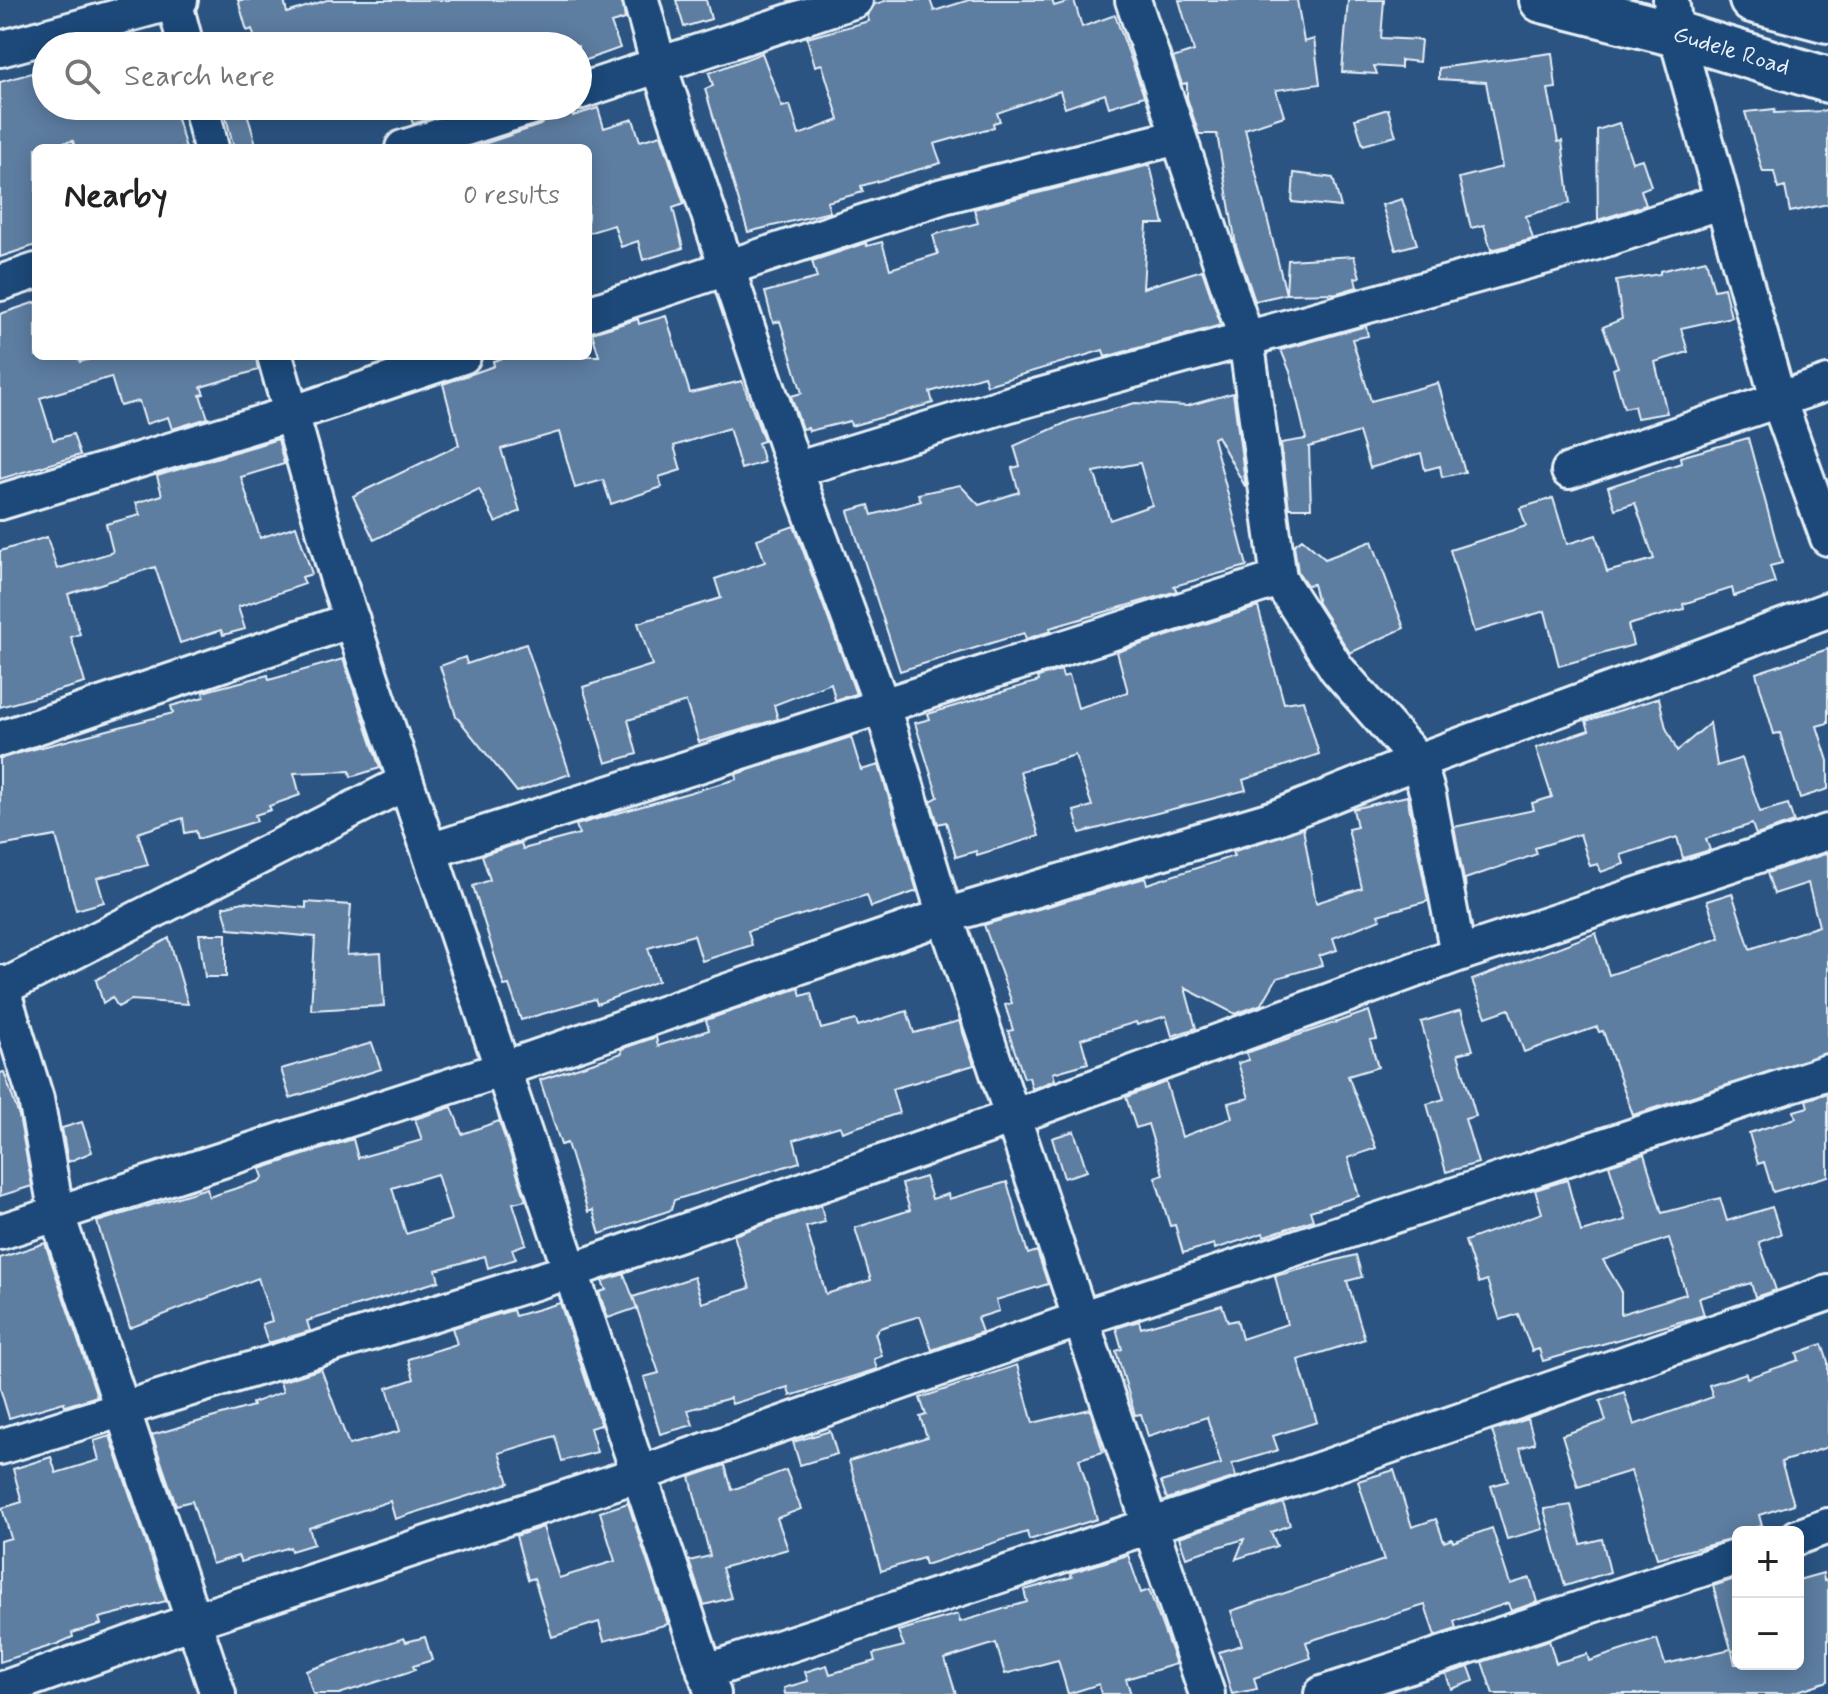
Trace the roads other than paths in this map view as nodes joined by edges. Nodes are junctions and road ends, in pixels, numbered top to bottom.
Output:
1 (641, 0) edge
2 (855, 0) edge
3 (1133, 0) edge
4 (1542, 0) edge
5 (1752, 0) edge
6 (176, 1) edge
7 (1674, 17) edge
8 (1828, 20) edge
9 (62, 32) edge
10 (183, 32) edge
11 (32, 40) edge
12 (0, 49) edge
13 (659, 66) junction
14 (1828, 80) edge
15 (592, 88) edge
16 (204, 120) edge
17 (490, 120) edge
18 (1178, 137) junction
19 (210, 144) edge
20 (415, 144) edge
21 (1723, 201) junction
22 (726, 267) junction
23 (32, 272) edge
24 (0, 283) edge
25 (592, 313) edge
26 (1246, 338) junction
27 (276, 360) edge
28 (451, 360) edge
29 (1828, 383) edge
30 (1778, 399) junction
31 (294, 413) junction
32 (795, 470) junction
33 (1569, 471) dead end
34 (0, 502) edge
35 (1828, 538) edge
36 (1279, 579) junction
37 (1828, 610) edge
38 (352, 620) junction
39 (882, 706) junction
40 (0, 739) edge
41 (1418, 761) junction
42 (406, 782) junction
43 (1828, 832) edge
44 (430, 851) junction
45 (945, 916) junction
46 (1458, 954) junction
47 (1, 987) edge
48 (503, 1069) junction
49 (1828, 1072) edge
50 (1013, 1117) junction
51 (57, 1215) junction
52 (0, 1232) edge
53 (571, 1271) junction
54 (1828, 1293) edge
55 (1080, 1319) junction
56 (123, 1411) junction
57 (0, 1447) edge
58 (639, 1474) junction
59 (1150, 1526) junction
60 (1828, 1526) edge
61 (1804, 1535) edge
62 (1732, 1559) edge
63 (193, 1621) junction
64 (709, 1683) edge
65 (0, 1690) edge
66 (218, 1694) edge
67 (1207, 1694) edge
68 (1322, 1694) edge

1 - 13 street
2 - 13 street
3 - 18 street
4 - 7 highway, Gudele Road
5 - 8 highway
6 - 9 street
6 - 10 street
7 - 14 highway, Gudele Road
7 - 21 street
11 - 12 street
13 - 15 street
13 - 22 street
16 - 19 street
17 - 20 street
18 - 22 street
18 - 26 street
21 - 26 street
21 - 30 street
22 - 25 street
22 - 32 street
23 - 24 street
26 - 32 street
26 - 36 street
27 - 31 street
28 - 31 street
29 - 30 street
30 - 33 street
30 - 35 street
31 - 34 street
31 - 38 street
32 - 39 street
36 - 39 street
36 - 41 street
37 - 41 street
38 - 40 street
38 - 42 street
39 - 44 street
39 - 45 street
41 - 45 street
41 - 46 street
42 - 44 street
42 - 47 street
43 - 46 street
44 - 48 street
45 - 48 street
45 - 50 street
46 - 50 street
47 - 51 street
48 - 51 street
48 - 53 street
49 - 55 street
50 - 53 street
50 - 55 street
51 - 52 street
51 - 56 street
53 - 56 street
53 - 58 street
54 - 59 street
55 - 58 street
55 - 59 street
56 - 57 street
56 - 63 street
58 - 63 street
58 - 64 street
59 - 64 street
59 - 67 street
60 - 61 street
62 - 68 street
63 - 65 street
63 - 66 street

